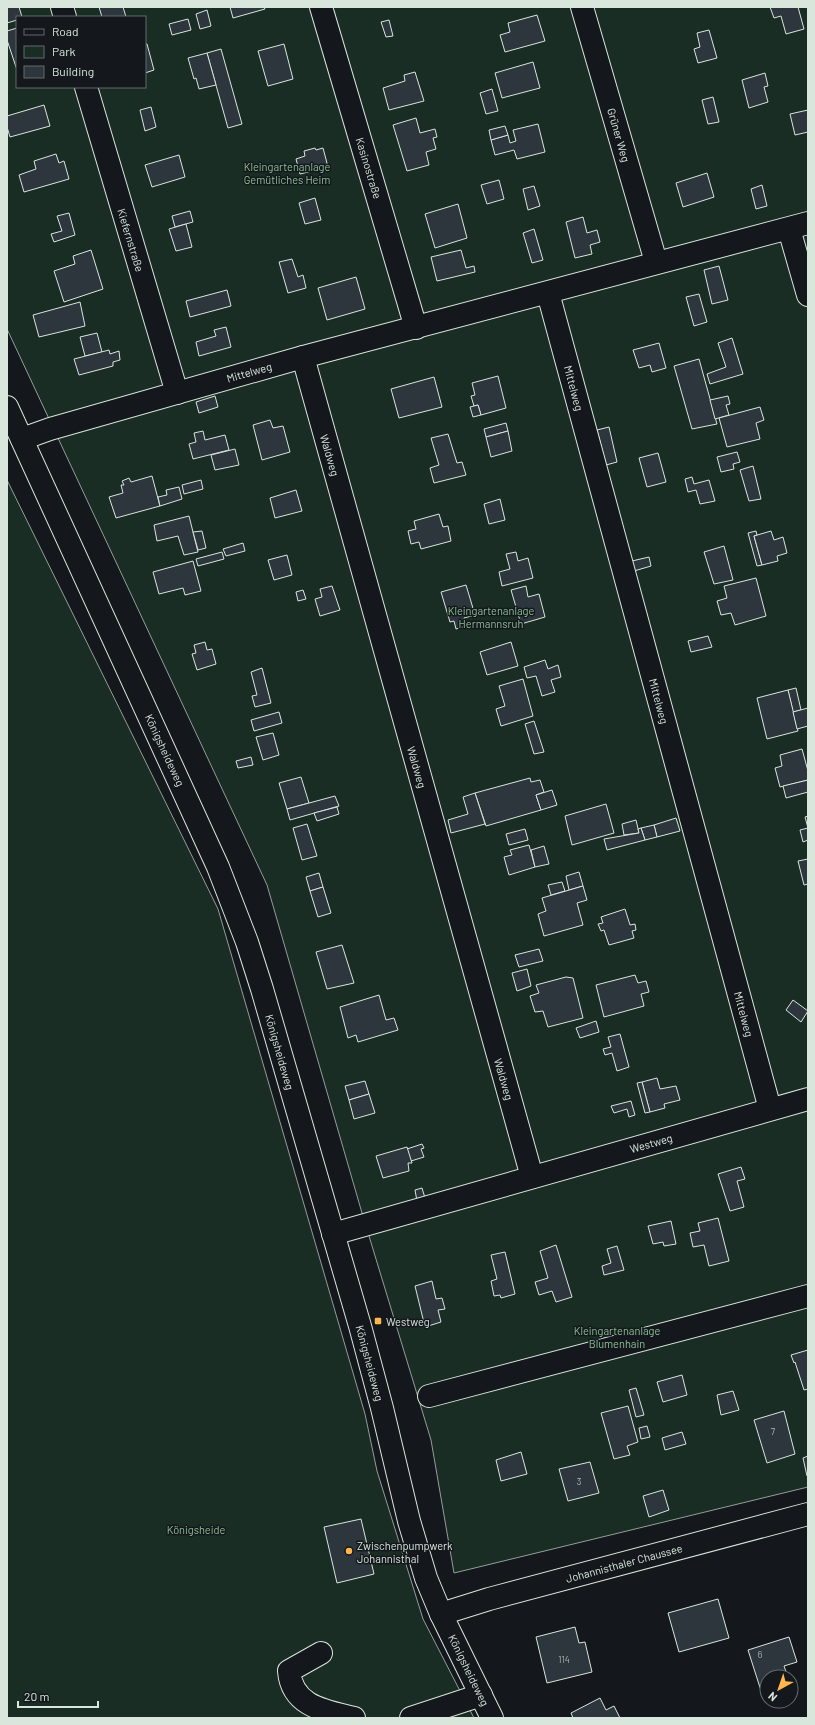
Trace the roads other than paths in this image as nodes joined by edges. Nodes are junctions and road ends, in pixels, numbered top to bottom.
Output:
1 (321, 7) edge
2 (582, 7) edge
3 (86, 88) edge
4 (799, 226) edge
5 (656, 262) junction
6 (548, 293) junction
7 (808, 295) edge
8 (416, 328) junction
9 (303, 357) junction
10 (177, 393) junction
11 (7, 407) edge
12 (22, 439) junction
13 (808, 1099) edge
14 (770, 1109) junction
15 (532, 1178) junction
16 (333, 1234) junction
17 (808, 1296) edge
18 (429, 1396) dead end
19 (808, 1514) edge
20 (441, 1614) junction
21 (321, 1653) dead end
22 (481, 1695) junction
23 (354, 1718) edge
24 (411, 1718) edge
25 (492, 1718) edge

1 - 8 street, Kasinostraße
2 - 5 street, Grüner Weg
3 - 10 street, Kiefernstraße
4 - 5 street, Mittelweg
4 - 7 street
5 - 6 street, Mittelweg
6 - 8 street, Mittelweg
6 - 14 street, Mittelweg
8 - 9 street, Mittelweg
9 - 10 street, Mittelweg
9 - 15 street, Waldweg
10 - 12 street, Mittelweg
11 - 12 street, Königsheideweg
12 - 16 street, Königsheideweg
13 - 14 street, Westweg
14 - 15 street, Westweg
15 - 16 street, Westweg
16 - 20 street, Königsheideweg
17 - 18 street
19 - 20 street, Johannisthaler Chaussee
20 - 22 street, Königsheideweg
21 - 23 street
22 - 24 street
22 - 25 street, Königsheideweg

